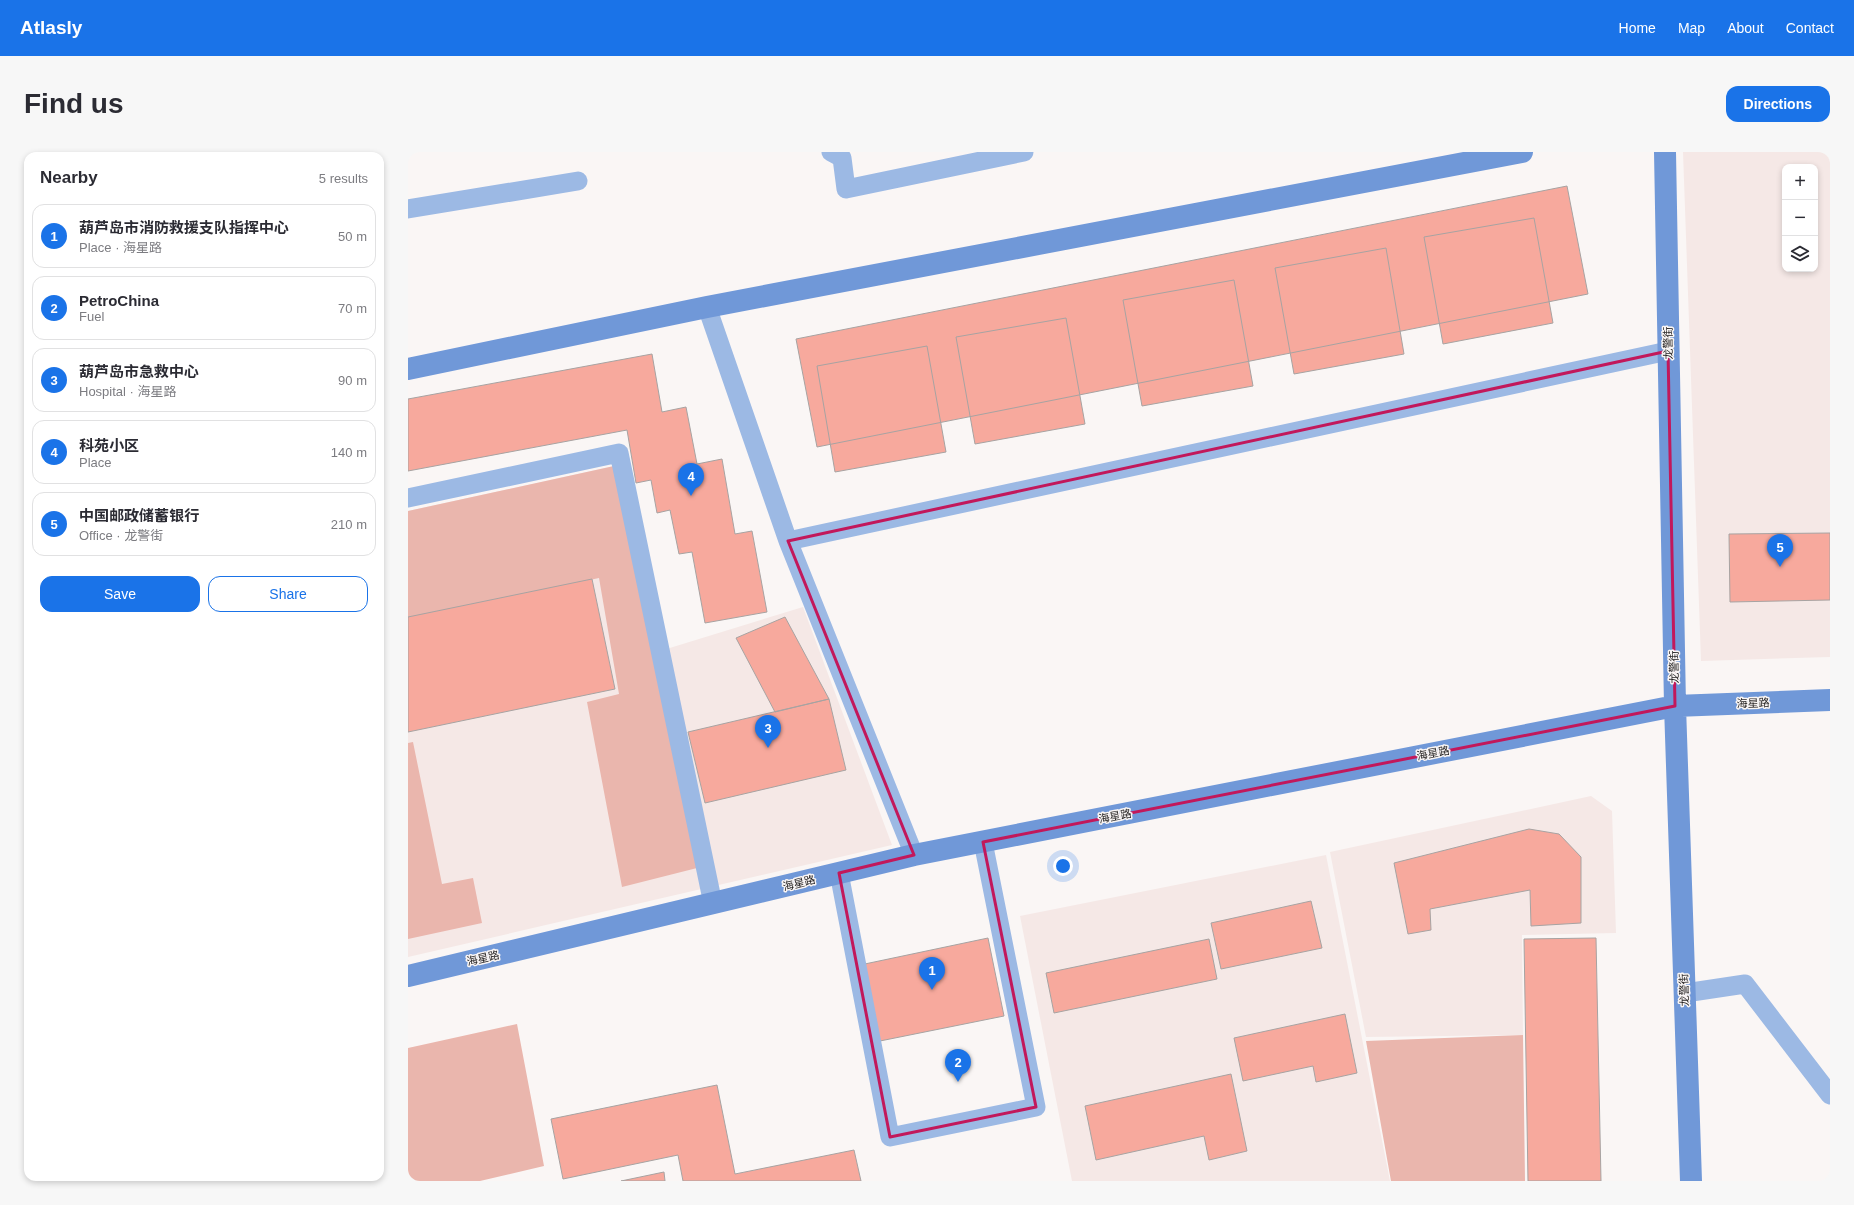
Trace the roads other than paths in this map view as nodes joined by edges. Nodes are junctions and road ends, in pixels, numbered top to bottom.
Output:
1 (831, 152) edge
2 (958, 152) edge
3 (1024, 152) edge
4 (1522, 152) edge
5 (1665, 152) edge
6 (933, 171) junction
7 (578, 181) dead end
8 (408, 209) edge
9 (707, 307) junction
10 (1668, 351) junction
11 (408, 369) edge
12 (408, 498) edge
13 (788, 541) junction
14 (1830, 700) edge
15 (1675, 706) junction
16 (983, 842) junction
17 (914, 855) junction
18 (839, 873) junction
19 (713, 904) junction
20 (408, 976) edge
21 (1684, 994) junction
22 (1830, 1095) edge
23 (1691, 1181) edge

1 - 6 street
2 - 6 street
3 - 6 street
4 - 9 street
5 - 10 street, 龙警街
7 - 8 street
9 - 11 street
9 - 13 street
10 - 13 street
10 - 15 street, 龙警街
12 - 19 street
13 - 17 street
14 - 15 street, 海星路
15 - 16 street, 海星路
15 - 21 street, 龙警街
16 - 17 street, 海星路
16 - 18 street
17 - 18 street, 海星路
18 - 19 street, 海星路
19 - 20 street, 海星路
21 - 22 street
21 - 23 street, 龙警街

